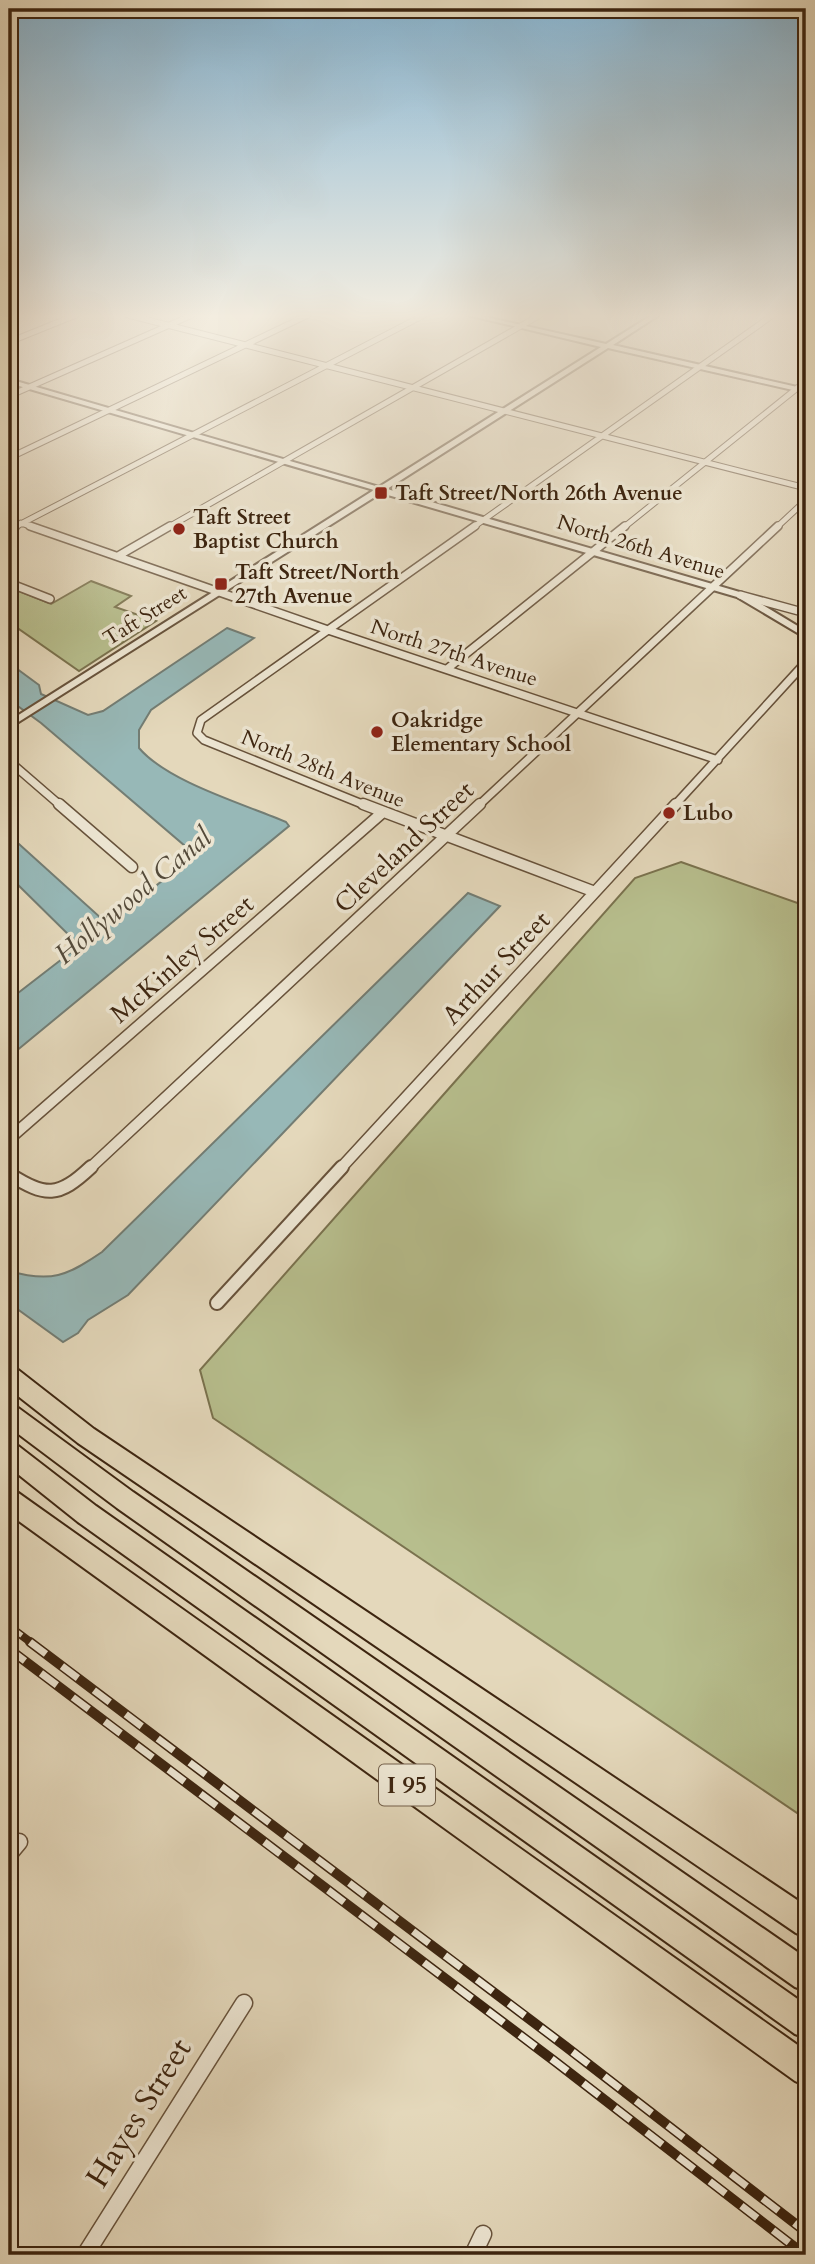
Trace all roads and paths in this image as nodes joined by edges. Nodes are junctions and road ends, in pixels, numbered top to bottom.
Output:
1 (87, 421) edge
2 (145, 421) edge
3 (221, 421) edge
4 (354, 421) edge
5 (490, 421) edge
6 (543, 421) edge
7 (625, 421) edge
8 (757, 421) edge
9 (193, 435) junction
10 (603, 436) junction
11 (9, 458) edge
12 (282, 462) junction
13 (705, 462) junction
14 (806, 488) edge
15 (380, 489) junction
16 (806, 500) edge
17 (485, 519) junction
18 (21, 523) junction
19 (9, 530) edge
20 (595, 551) junction
21 (118, 556) junction
22 (9, 583) edge
23 (713, 587) junction
24 (219, 593) junction
25 (740, 595) junction
26 (50, 599) dead end
27 (806, 613) edge
28 (328, 630) junction
29 (806, 635) edge
30 (806, 662) edge
31 (447, 669) junction
32 (578, 713) junction
33 (9, 725) edge
34 (718, 760) junction
35 (9, 761) edge
36 (383, 811) junction
37 (445, 837) junction
38 (132, 867) dead end
39 (595, 892) junction
40 (9, 1139) edge
41 (9, 1174) edge
42 (217, 1303) dead end
43 (9, 1376) edge
44 (9, 1414) edge
45 (9, 1454) edge
46 (9, 1500) edge
47 (806, 1923) edge
48 (806, 1976) edge
49 (244, 2003) dead end
50 (806, 2023) edge
51 (806, 2070) edge
52 (483, 2234) dead end
53 (85, 2255) edge
54 (473, 2255) edge

1 - 11 street
2 - 9 street, North 26th Avenue
3 - 9 street
4 - 12 street
5 - 15 street, Taft Street
6 - 10 street
7 - 10 street
8 - 13 street
9 - 12 street, North 26th Avenue
9 - 18 street
10 - 13 street
10 - 17 street
12 - 15 street, North 26th Avenue
12 - 21 street
13 - 14 street
13 - 20 street
15 - 17 street, North 26th Avenue
15 - 24 street, Taft Street
16 - 23 street, Cleveland Street
17 - 20 street, North 26th Avenue
17 - 28 street
18 - 19 street
18 - 21 street, North 27th Avenue
20 - 23 street, North 26th Avenue
20 - 31 street
21 - 24 street, North 27th Avenue
22 - 26 street
23 - 25 street, North 26th Avenue
23 - 32 street, Cleveland Street
24 - 28 street, North 27th Avenue
24 - 33 street, Taft Street
25 - 27 street, North 26th Avenue
25 - 29 street, North 26th Avenue
28 - 31 street, North 27th Avenue
28 - 36 street, North 28th Avenue
30 - 34 street, Arthur Street
31 - 32 street, North 27th Avenue
32 - 34 street, North 27th Avenue
32 - 37 street, Cleveland Street
34 - 39 street, Arthur Street
35 - 38 street
36 - 37 street, North 28th Avenue
36 - 40 street, McKinley Street
37 - 39 street, North 28th Avenue
37 - 41 street, Cleveland Street
39 - 42 street, Arthur Street
43 - 47 highway
44 - 48 highway
45 - 50 highway
46 - 51 highway, I 95
49 - 53 street, Hayes Street
52 - 54 street

